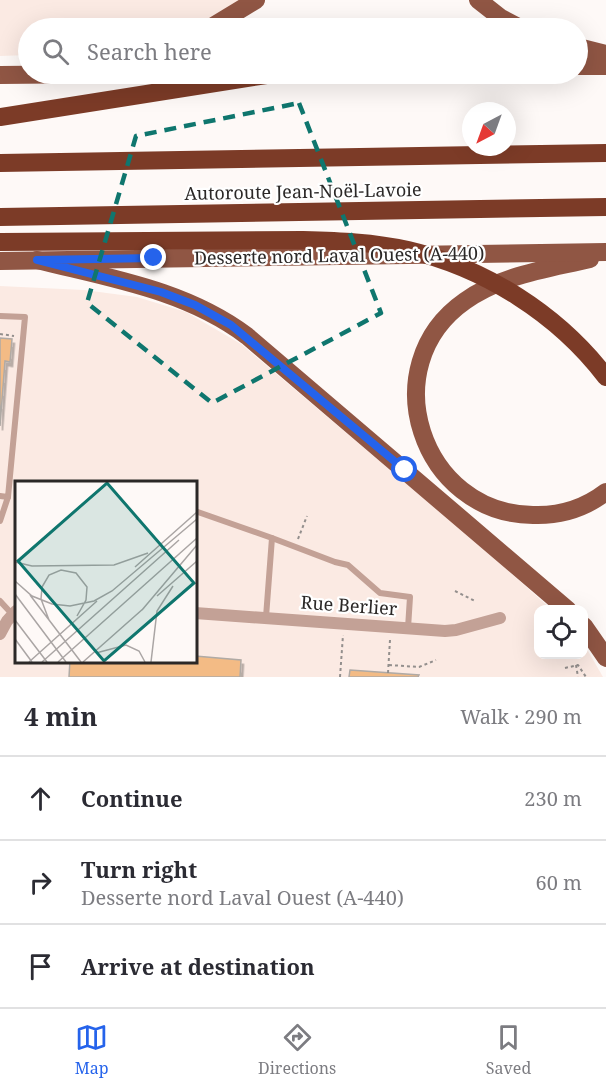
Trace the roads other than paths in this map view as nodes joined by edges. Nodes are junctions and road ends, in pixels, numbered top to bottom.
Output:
1 (256, 0) edge
2 (478, 0) edge
3 (226, 18) edge
4 (501, 18) edge
5 (588, 50) edge
6 (606, 54) edge
7 (18, 64) edge
8 (0, 66) edge
9 (588, 66) edge
10 (606, 66) edge
11 (0, 75) edge
12 (18, 75) edge
13 (210, 84) edge
14 (0, 117) edge
15 (606, 153) edge
16 (0, 163) edge
17 (606, 207) edge
18 (0, 217) edge
19 (0, 242) edge
20 (606, 253) edge
21 (37, 260) junction
22 (0, 261) edge
23 (0, 316) edge
24 (606, 377) edge
25 (606, 492) edge
26 (0, 496) edge
27 (8, 496) junction
28 (196, 511) edge
29 (0, 522) edge
30 (272, 538) junction
31 (0, 601) edge
32 (563, 605) edge
33 (14, 613) edge
34 (196, 613) edge
35 (266, 617) junction
36 (500, 618) dead end
37 (408, 628) junction
38 (588, 632) edge
39 (0, 634) edge
40 (606, 658) edge

1 - 3 main road
2 - 4 main road
5 - 6 main road
7 - 8 main road
9 - 10 main road
11 - 12 main road
13 - 14 highway
15 - 16 highway, Autoroute Jean-Noël-Lavoie
17 - 18 highway, Autoroute Jean-Noël-Lavoie
19 - 24 highway
20 - 21 main road, Desserte nord Laval Ouest (A-440)
20 - 25 main road
21 - 22 main road, Desserte nord Laval Ouest (A-440)
21 - 32 main road
23 - 27 lane
26 - 27 lane
27 - 29 lane
28 - 30 lane
30 - 35 lane
30 - 37 lane
31 - 33 lane
33 - 39 street
34 - 35 street, Rue Berlier
35 - 37 street, Rue Berlier
36 - 37 street, Rue Berlier
38 - 40 main road

